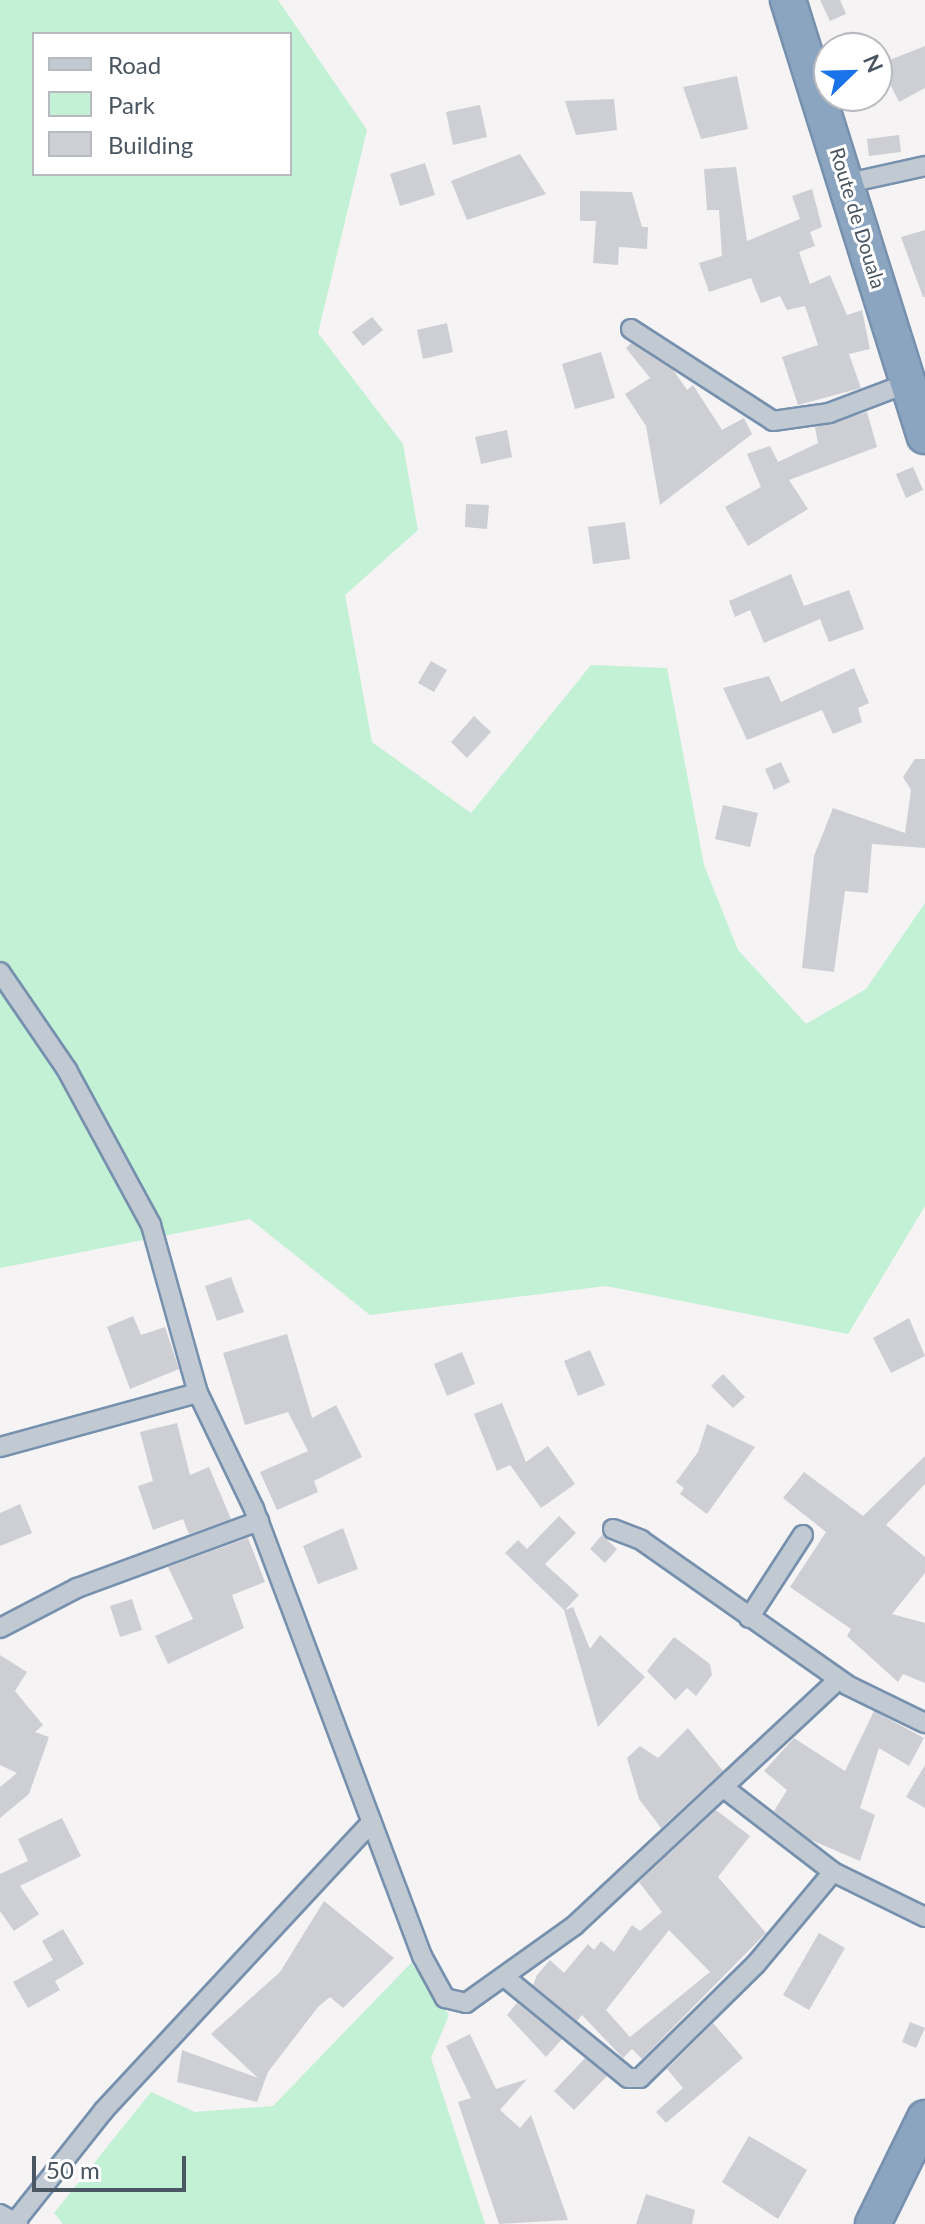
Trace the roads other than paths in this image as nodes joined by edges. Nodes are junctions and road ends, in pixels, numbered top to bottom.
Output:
1 (788, 0) edge
2 (925, 166) edge
3 (848, 183) junction
4 (631, 329) dead end
5 (908, 383) junction
6 (925, 436) edge
7 (0, 972) edge
8 (198, 1393) junction
9 (0, 1447) edge
10 (259, 1521) junction
11 (613, 1529) dead end
12 (803, 1535) dead end
13 (749, 1618) junction
14 (0, 1628) edge
15 (838, 1680) junction
16 (925, 1723) edge
17 (724, 1788) junction
18 (372, 1822) junction
19 (833, 1872) junction
20 (925, 1917) edge
21 (507, 1979) junction
22 (925, 2118) edge
23 (11, 2220) edge
24 (873, 2224) edge

1 - 3 highway, Route de Douala
2 - 3 street
3 - 5 highway, Route de Douala
4 - 5 street
5 - 6 highway, Route de Douala
7 - 8 street
8 - 9 street
8 - 10 street
10 - 14 street
10 - 18 street
11 - 13 street
12 - 13 street
13 - 15 street
15 - 16 street
15 - 17 street
17 - 19 street
17 - 21 street
18 - 21 street
18 - 23 street
19 - 20 street
19 - 21 street
22 - 24 highway

